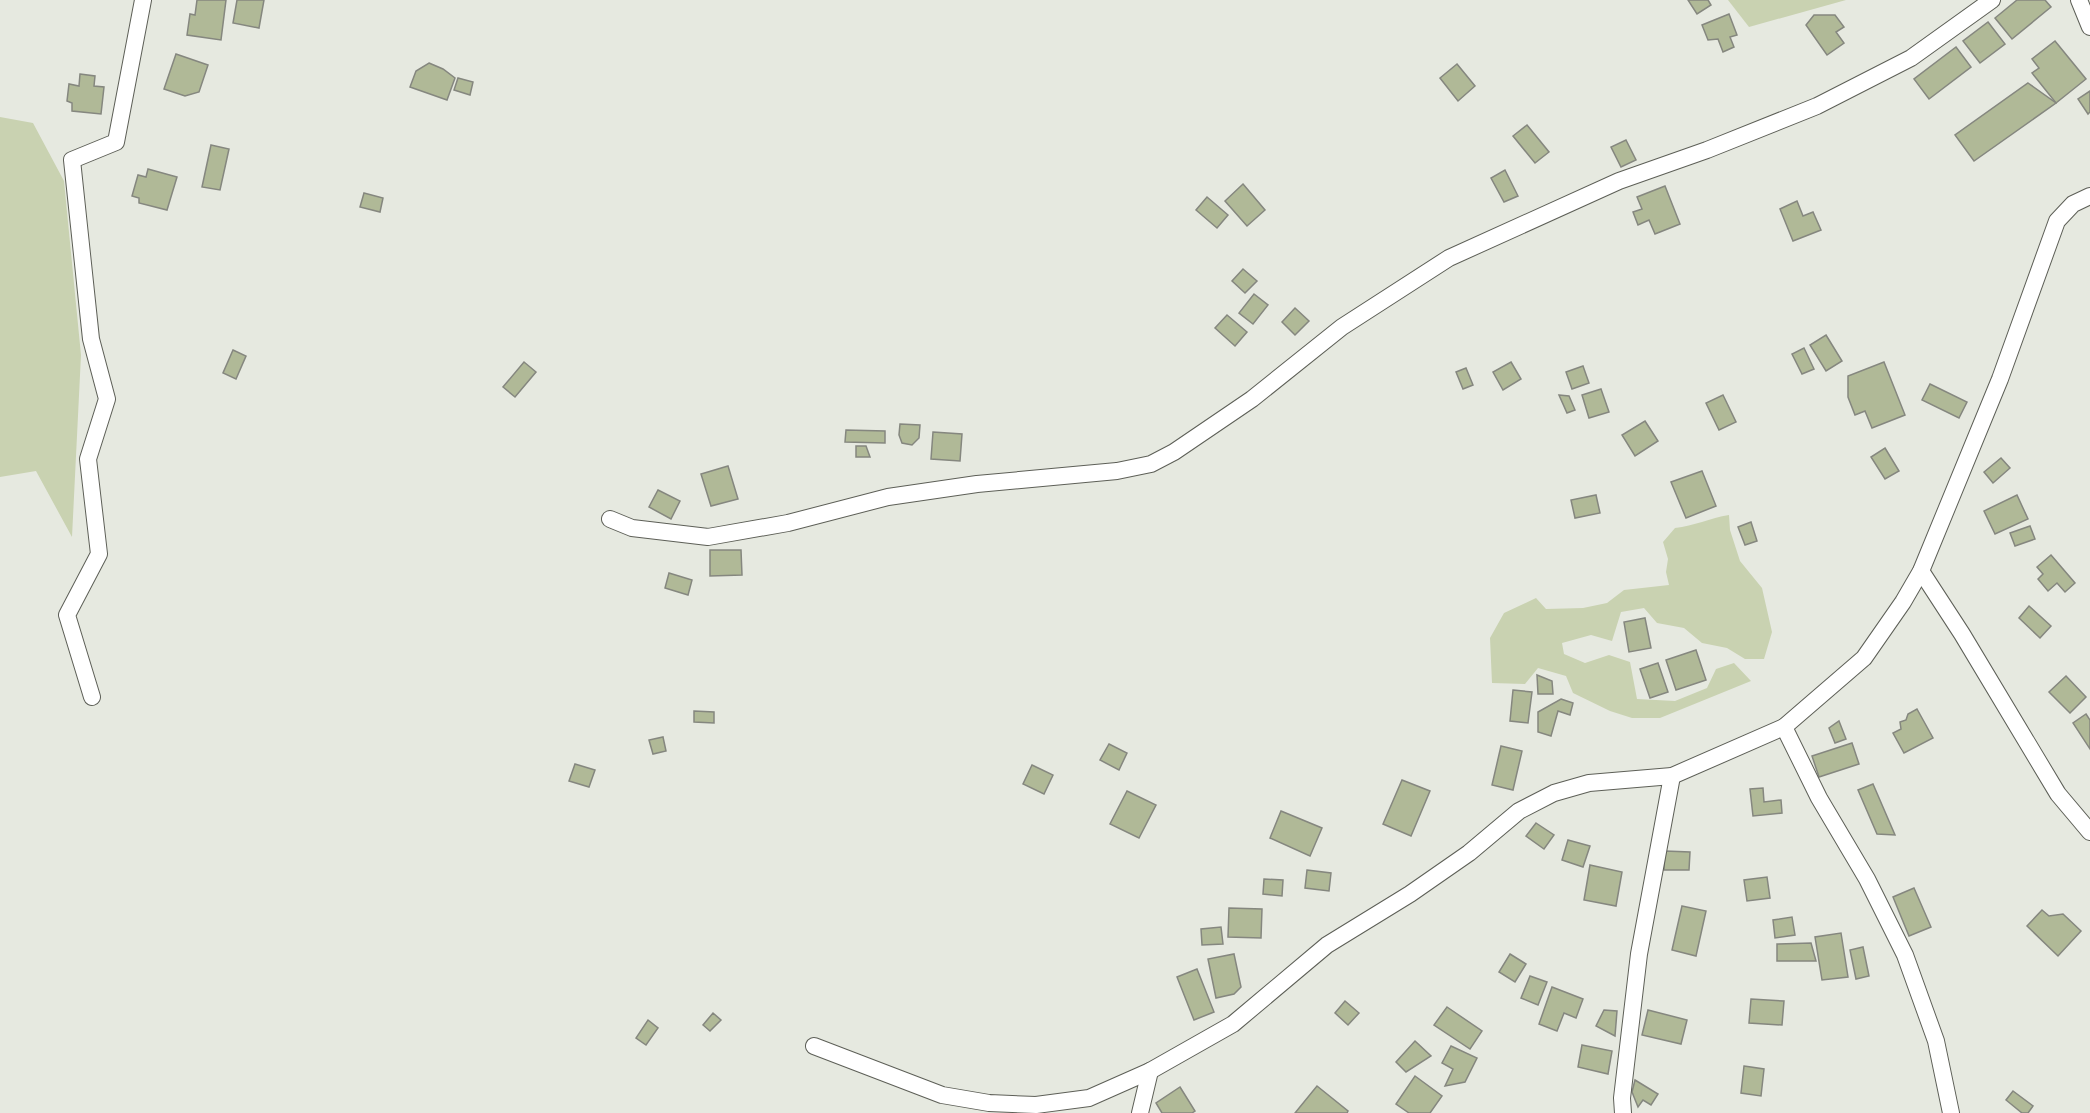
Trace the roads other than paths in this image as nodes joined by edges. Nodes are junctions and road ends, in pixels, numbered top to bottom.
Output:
1 (142, 0) edge
2 (1992, 0) edge
3 (2079, 0) edge
4 (2090, 27) edge
5 (2090, 196) edge
6 (610, 519) dead end
7 (1921, 571) junction
8 (92, 697) dead end
9 (1784, 726) junction
10 (1672, 776) junction
11 (2090, 832) edge
12 (814, 1046) dead end
13 (1150, 1071) junction
14 (1032, 1109) edge
15 (1140, 1113) edge
16 (1623, 1113) edge
17 (1951, 1113) edge

1 - 8 street
2 - 6 street
3 - 4 street
5 - 7 street
7 - 9 street
7 - 11 street
9 - 10 street
9 - 17 street
10 - 13 street
10 - 16 street
12 - 14 street
13 - 14 street
13 - 15 street

